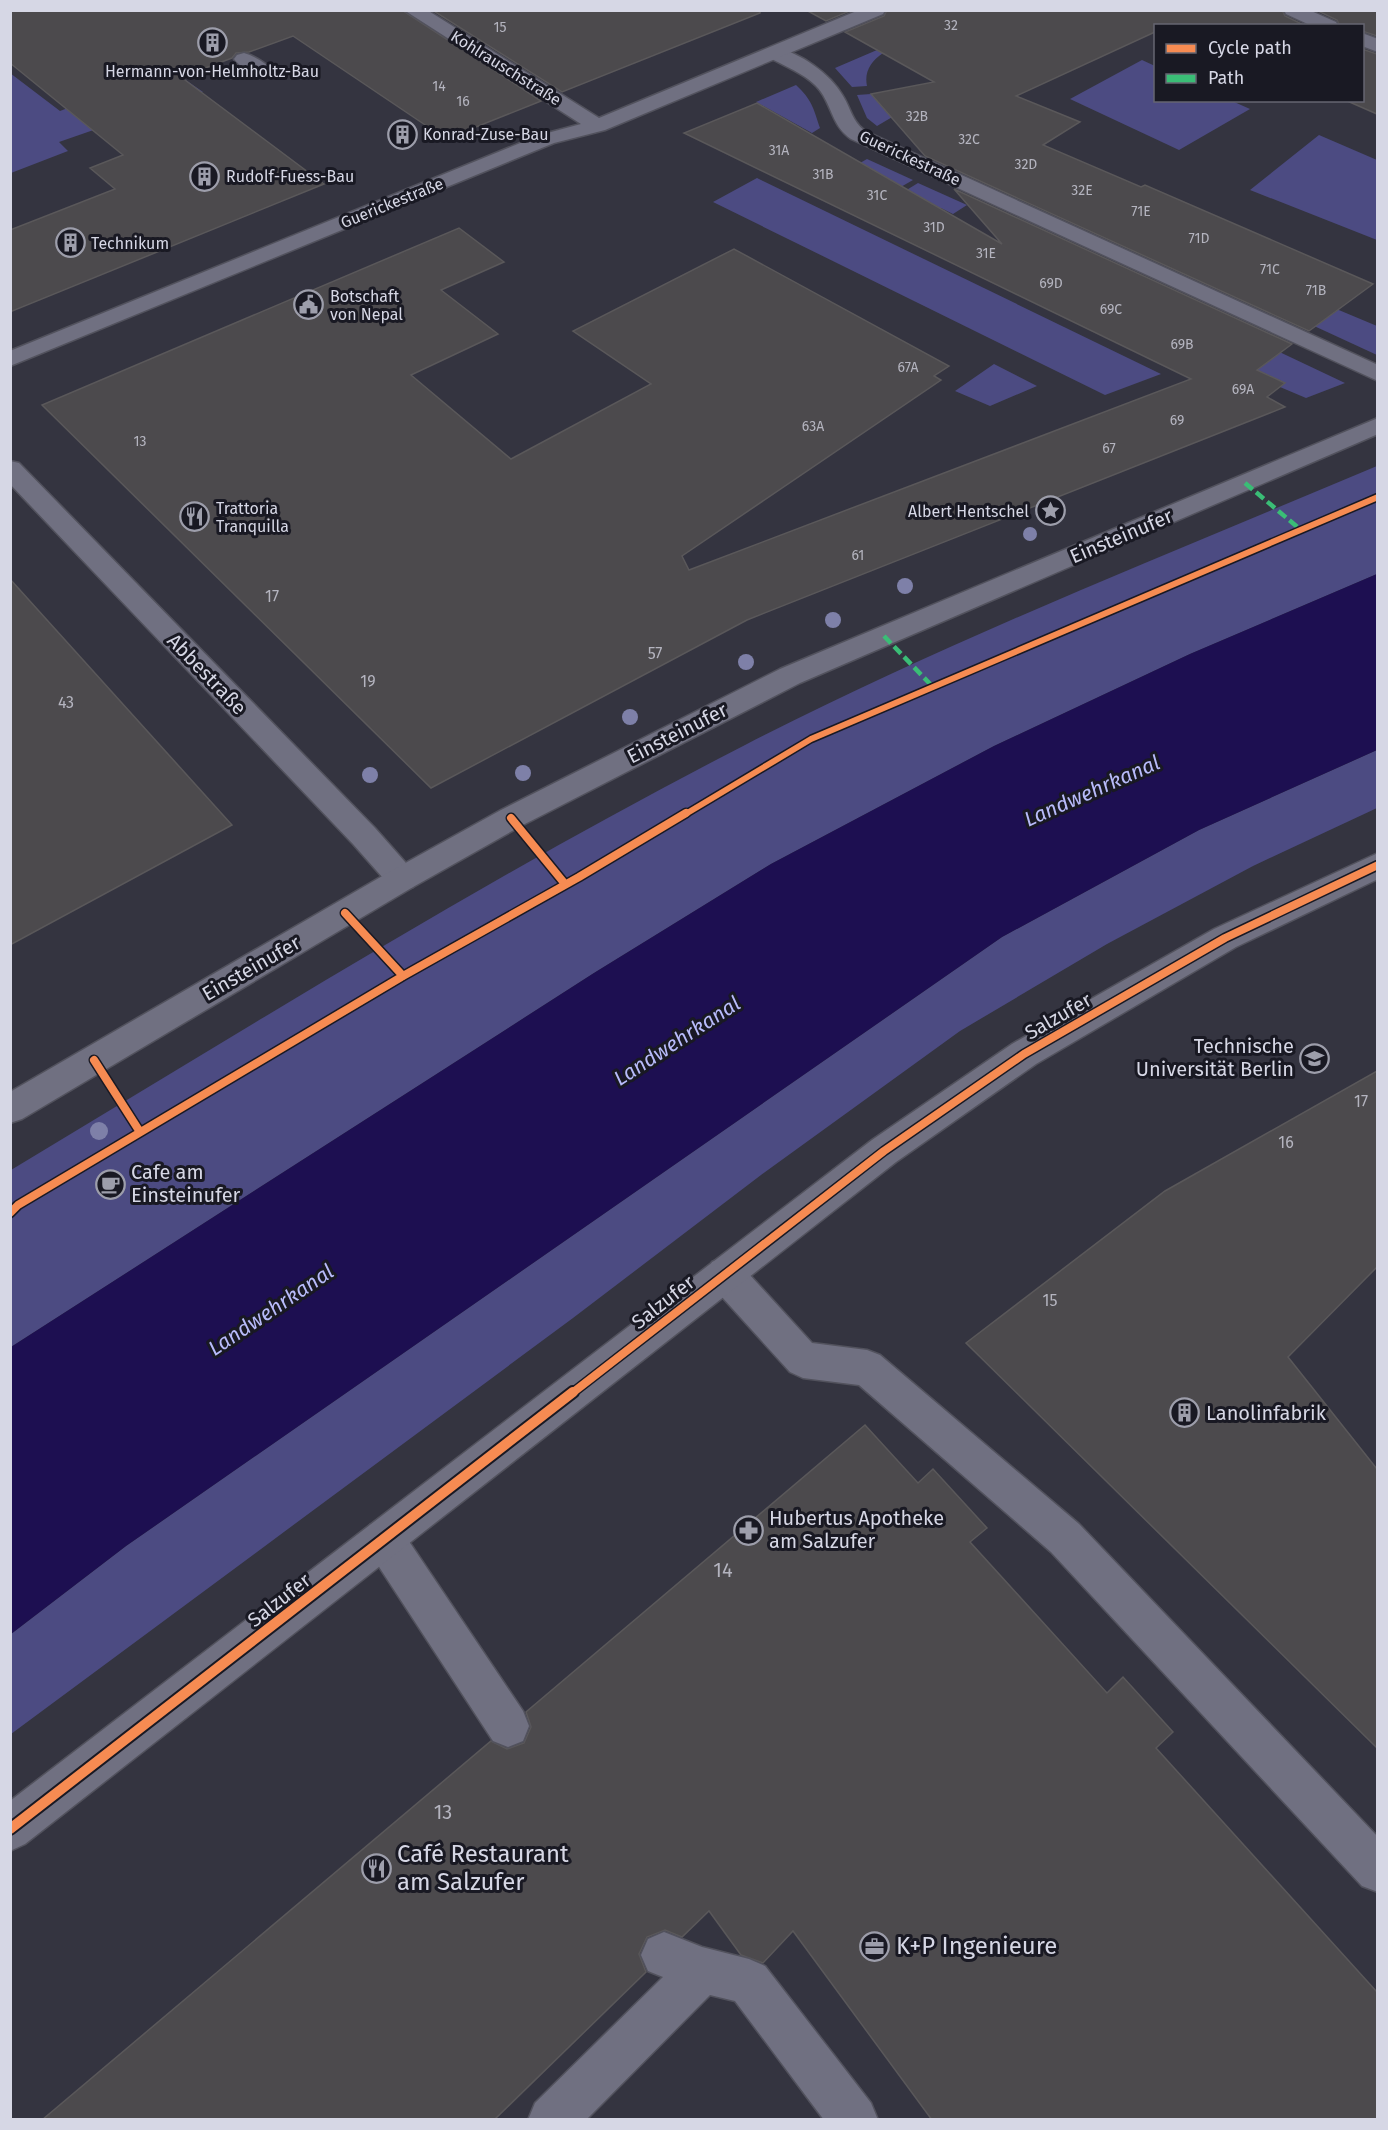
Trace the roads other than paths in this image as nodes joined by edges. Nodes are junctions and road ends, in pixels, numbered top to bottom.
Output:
1 (413, 10) edge
2 (876, 10) edge
3 (1293, 10) edge
4 (1324, 24) edge
5 (775, 53) junction
6 (244, 59) dead end
7 (263, 72) dead end
8 (598, 126) junction
9 (10, 359) edge
10 (1377, 374) edge
11 (1377, 425) edge
12 (10, 470) edge
13 (1377, 865) edge
14 (402, 879) junction
15 (10, 1109) edge
16 (725, 1274) junction
17 (384, 1539) junction
18 (508, 1726) dead end
19 (10, 1830) edge
20 (1377, 1870) edge
21 (552, 2120) edge
22 (854, 2120) edge

1 - 8 street, Kohlrauschstraße
2 - 5 street, Guerickestraße
3 - 4 street
5 - 8 street, Guerickestraße
5 - 10 street, Guerickestraße
6 - 7 street
8 - 9 street, Guerickestraße
11 - 14 street, Einsteinufer
12 - 14 street, Abbestraße
13 - 16 street, Salzufer
14 - 15 street, Einsteinufer
16 - 17 street, Salzufer
16 - 20 street
17 - 18 street
17 - 19 street, Salzufer
21 - 22 street

